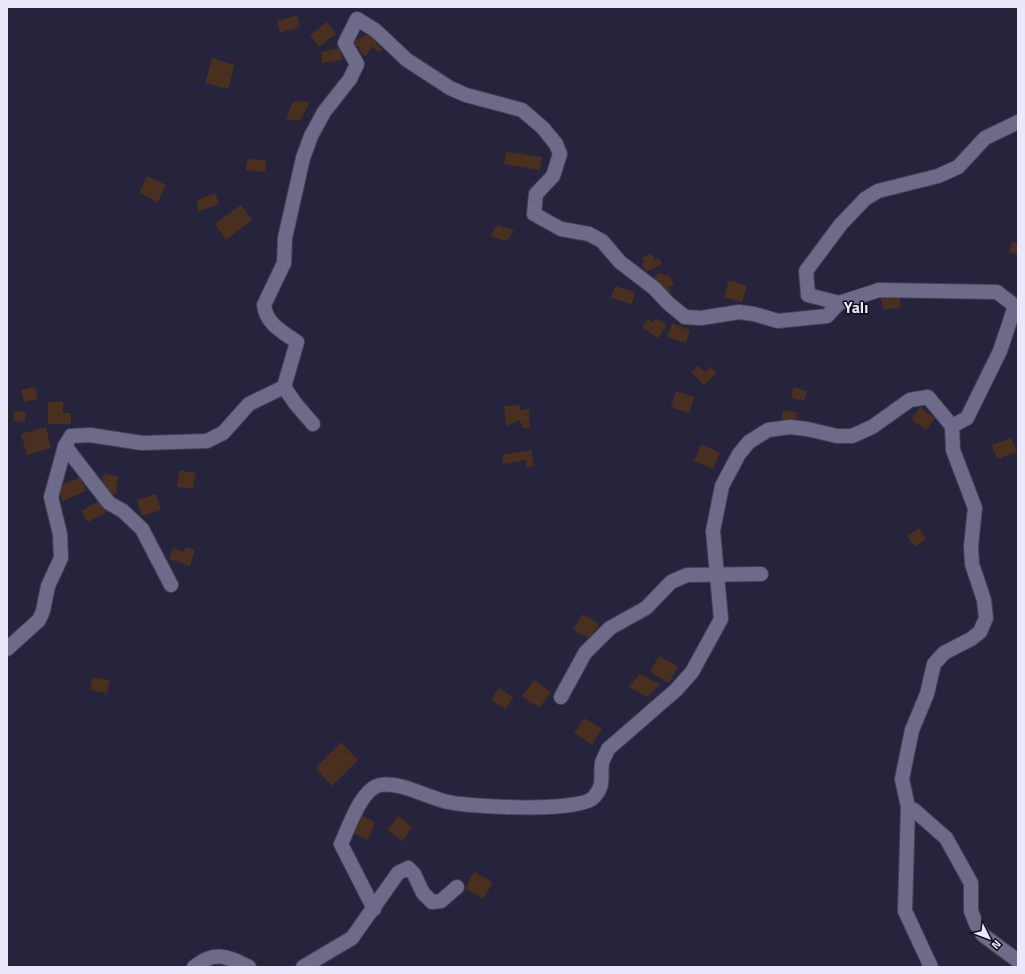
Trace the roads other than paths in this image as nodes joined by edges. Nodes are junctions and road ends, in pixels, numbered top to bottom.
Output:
1 (1018, 122) edge
2 (839, 303) junction
3 (284, 387) junction
4 (313, 424) dead end
5 (952, 426) junction
6 (65, 446) junction
7 (717, 574) junction
8 (761, 574) dead end
9 (171, 585) dead end
10 (7, 649) edge
11 (560, 697) dead end
12 (908, 807) junction
13 (457, 888) dead end
14 (374, 910) junction
15 (1018, 960) edge
16 (194, 967) edge
17 (249, 967) edge
18 (303, 967) edge
19 (931, 967) edge

1 - 2 street
2 - 3 street
2 - 5 street
3 - 4 street
3 - 6 street
5 - 7 street
5 - 12 street
6 - 9 street
6 - 10 street
7 - 8 street
7 - 11 street
7 - 14 street
12 - 15 street
12 - 19 street
13 - 14 street
14 - 18 street
16 - 17 street

